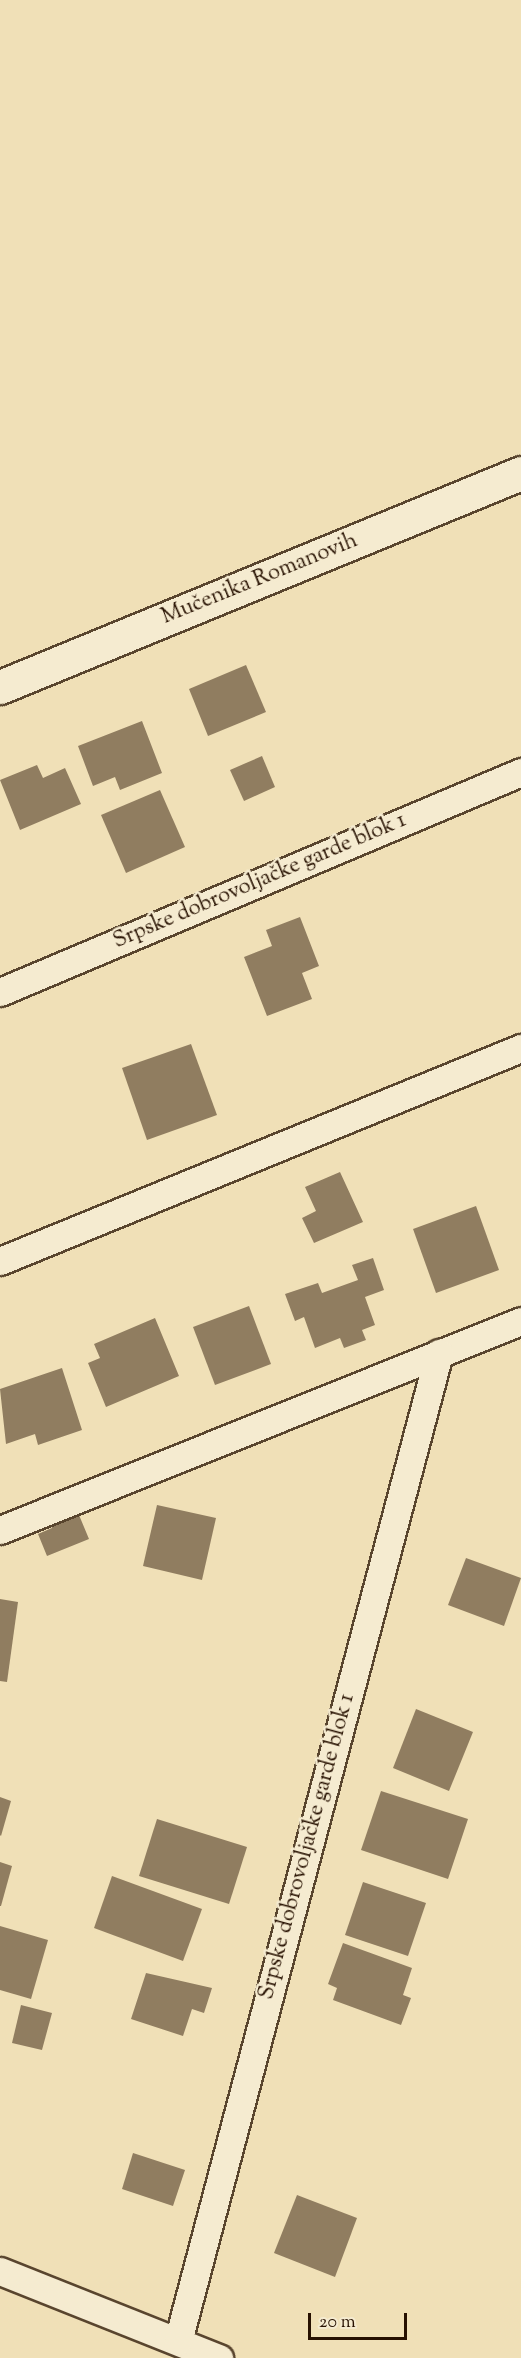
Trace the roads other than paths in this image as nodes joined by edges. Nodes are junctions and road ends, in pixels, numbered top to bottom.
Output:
1 (521, 473) edge
2 (0, 687) edge
3 (521, 772) edge
4 (0, 992) edge
5 (521, 1048) edge
6 (0, 1261) edge
7 (521, 1321) edge
8 (439, 1353) junction
9 (0, 1530) edge
10 (0, 2271) edge
11 (178, 2341) junction
12 (219, 2358) edge

1 - 2 street, Mučenika Romanovih
3 - 4 street, Srpske dobrovoljačke garde blok 1
5 - 6 street
7 - 8 street
8 - 9 street
8 - 11 street, Srpske dobrovoljačke garde blok 1
10 - 11 street
11 - 12 street

